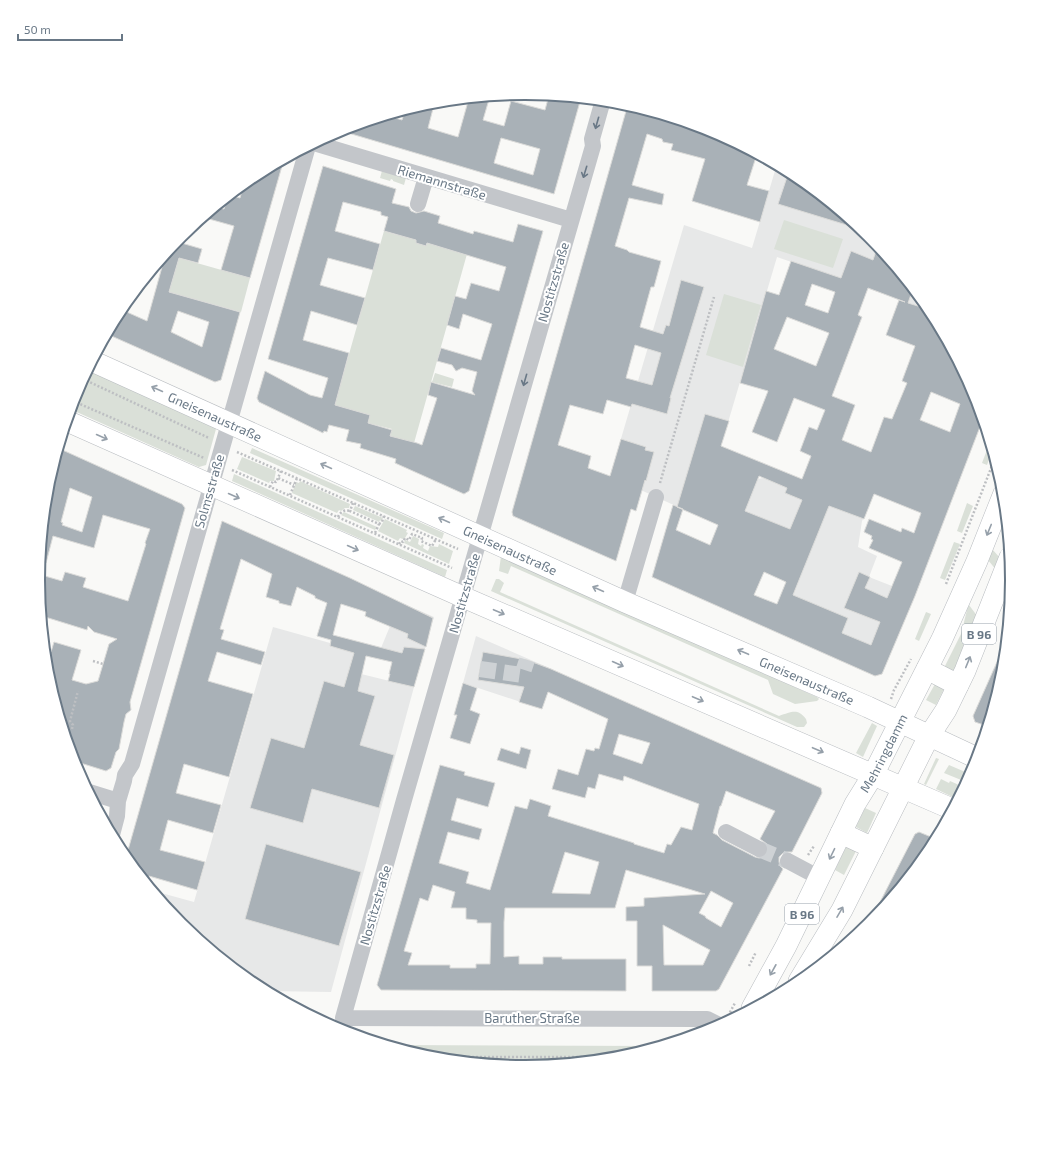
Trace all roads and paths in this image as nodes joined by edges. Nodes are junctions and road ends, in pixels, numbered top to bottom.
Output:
1 (601, 106) edge
2 (321, 145) edge
3 (306, 153) edge
4 (423, 176) junction
5 (418, 204) dead end
6 (571, 220) junction
7 (714, 297) dead end
8 (97, 363) edge
9 (88, 382) edge
10 (79, 404) edge
11 (229, 422) junction
12 (71, 423) edge
13 (209, 438) dead end
14 (238, 452) dead end
15 (204, 458) dead end
16 (992, 467) edge
17 (232, 470) dead end
18 (281, 471) junction
19 (278, 478) junction
20 (297, 478) junction
21 (294, 485) junction
22 (211, 486) junction
23 (270, 487) junction
24 (290, 495) junction
25 (656, 497) joint
26 (353, 503) junction
27 (999, 505) edge
28 (350, 511) junction
29 (384, 516) junction
30 (338, 517) junction
31 (379, 524) junction
32 (375, 534) junction
33 (480, 536) junction
34 (436, 539) junction
35 (400, 544) junction
36 (458, 549) dead end
37 (452, 568) dead end
38 (1005, 570) edge
39 (945, 588) dead end
40 (463, 597) junction
41 (626, 602) junction
42 (93, 661) dead end
43 (103, 664) dead end
44 (919, 664) junction
45 (897, 685) dead end
46 (958, 685) junction
47 (78, 691) dead end
48 (899, 722) junction
49 (72, 729) dead end
50 (930, 736) junction
51 (971, 755) edge
52 (888, 782) junction
53 (96, 794) edge
54 (118, 801) junction
55 (947, 807) edge
56 (114, 827) edge
57 (726, 832) dead end
58 (841, 833) junction
59 (873, 848) junction
60 (759, 849) tunnel mouth
61 (788, 861) tunnel mouth
62 (820, 878) junction
63 (756, 952) dead end
64 (749, 966) dead end
65 (807, 967) edge
66 (757, 999) edge
67 (343, 1018) joint
68 (712, 1022) edge
69 (483, 1057) edge
70 (567, 1057) edge

1 -> 6 street, Nostitzstraße
2 - 4 street, Riemannstraße
3 - 11 street, Solmsstraße
4 - 5 street
4 - 6 street, Riemannstraße
6 -> 33 street, Nostitzstraße
7 - 25 path
11 -> 8 main road, Gneisenaustraße
9 - 13 path
10 - 15 path
11 - 22 street, Solmsstraße
33 -> 11 main road, Gneisenaustraße
12 -> 22 main road
14 - 18 path
16 - 39 path
17 - 23 path
18 - 19 path
18 - 20 path
19 - 21 path
19 - 23 path
20 - 21 path
20 - 26 path
21 - 24 path
22 -> 40 main road
22 - 54 street, Solmsstraße
23 - 24 path
24 - 30 path
25 - 41 street
26 - 28 path
26 - 29 path
27 -> 44 main road, Mehringdamm / B 96
28 - 30 path
28 - 31 path
29 - 31 path
29 - 34 path
30 - 32 path
31 - 32 path
32 - 35 path
33 - 40 street, Nostitzstraße
41 -> 33 main road, Gneisenaustraße
34 - 35 path
34 - 36 path
35 - 37 path
46 -> 38 main road, Mehringdamm / B 96
40 -> 52 main road
40 - 67 street, Nostitzstraße
48 -> 41 main road, Gneisenaustraße
42 - 43 path
44 - 45 path
44 - 46 main road
44 - 48 main road, Mehringdamm / B 96
46 - 50 main road, Mehringdamm / B 96
47 - 49 path
48 - 50 main road, Gneisenaustraße
48 - 52 main road, Mehringdamm / B 96
50 - 51 main road, Gneisenaustraße
50 - 52 main road, Mehringdamm / B 96
52 - 55 main road
52 - 58 main road, Mehringdamm / B 96
52 - 59 main road, Mehringdamm / B 96
53 - 54 street
54 - 56 street, Solmsstraße
57 - 60 street
58 - 59 main road
58 -> 62 main road, Mehringdamm / B 96
65 -> 59 main road, Mehringdamm / B 96
61 - 62 street
62 -> 66 main road, Mehringdamm / B 96
63 - 64 path
67 - 68 street, Baruther Straße
69 - 70 path

